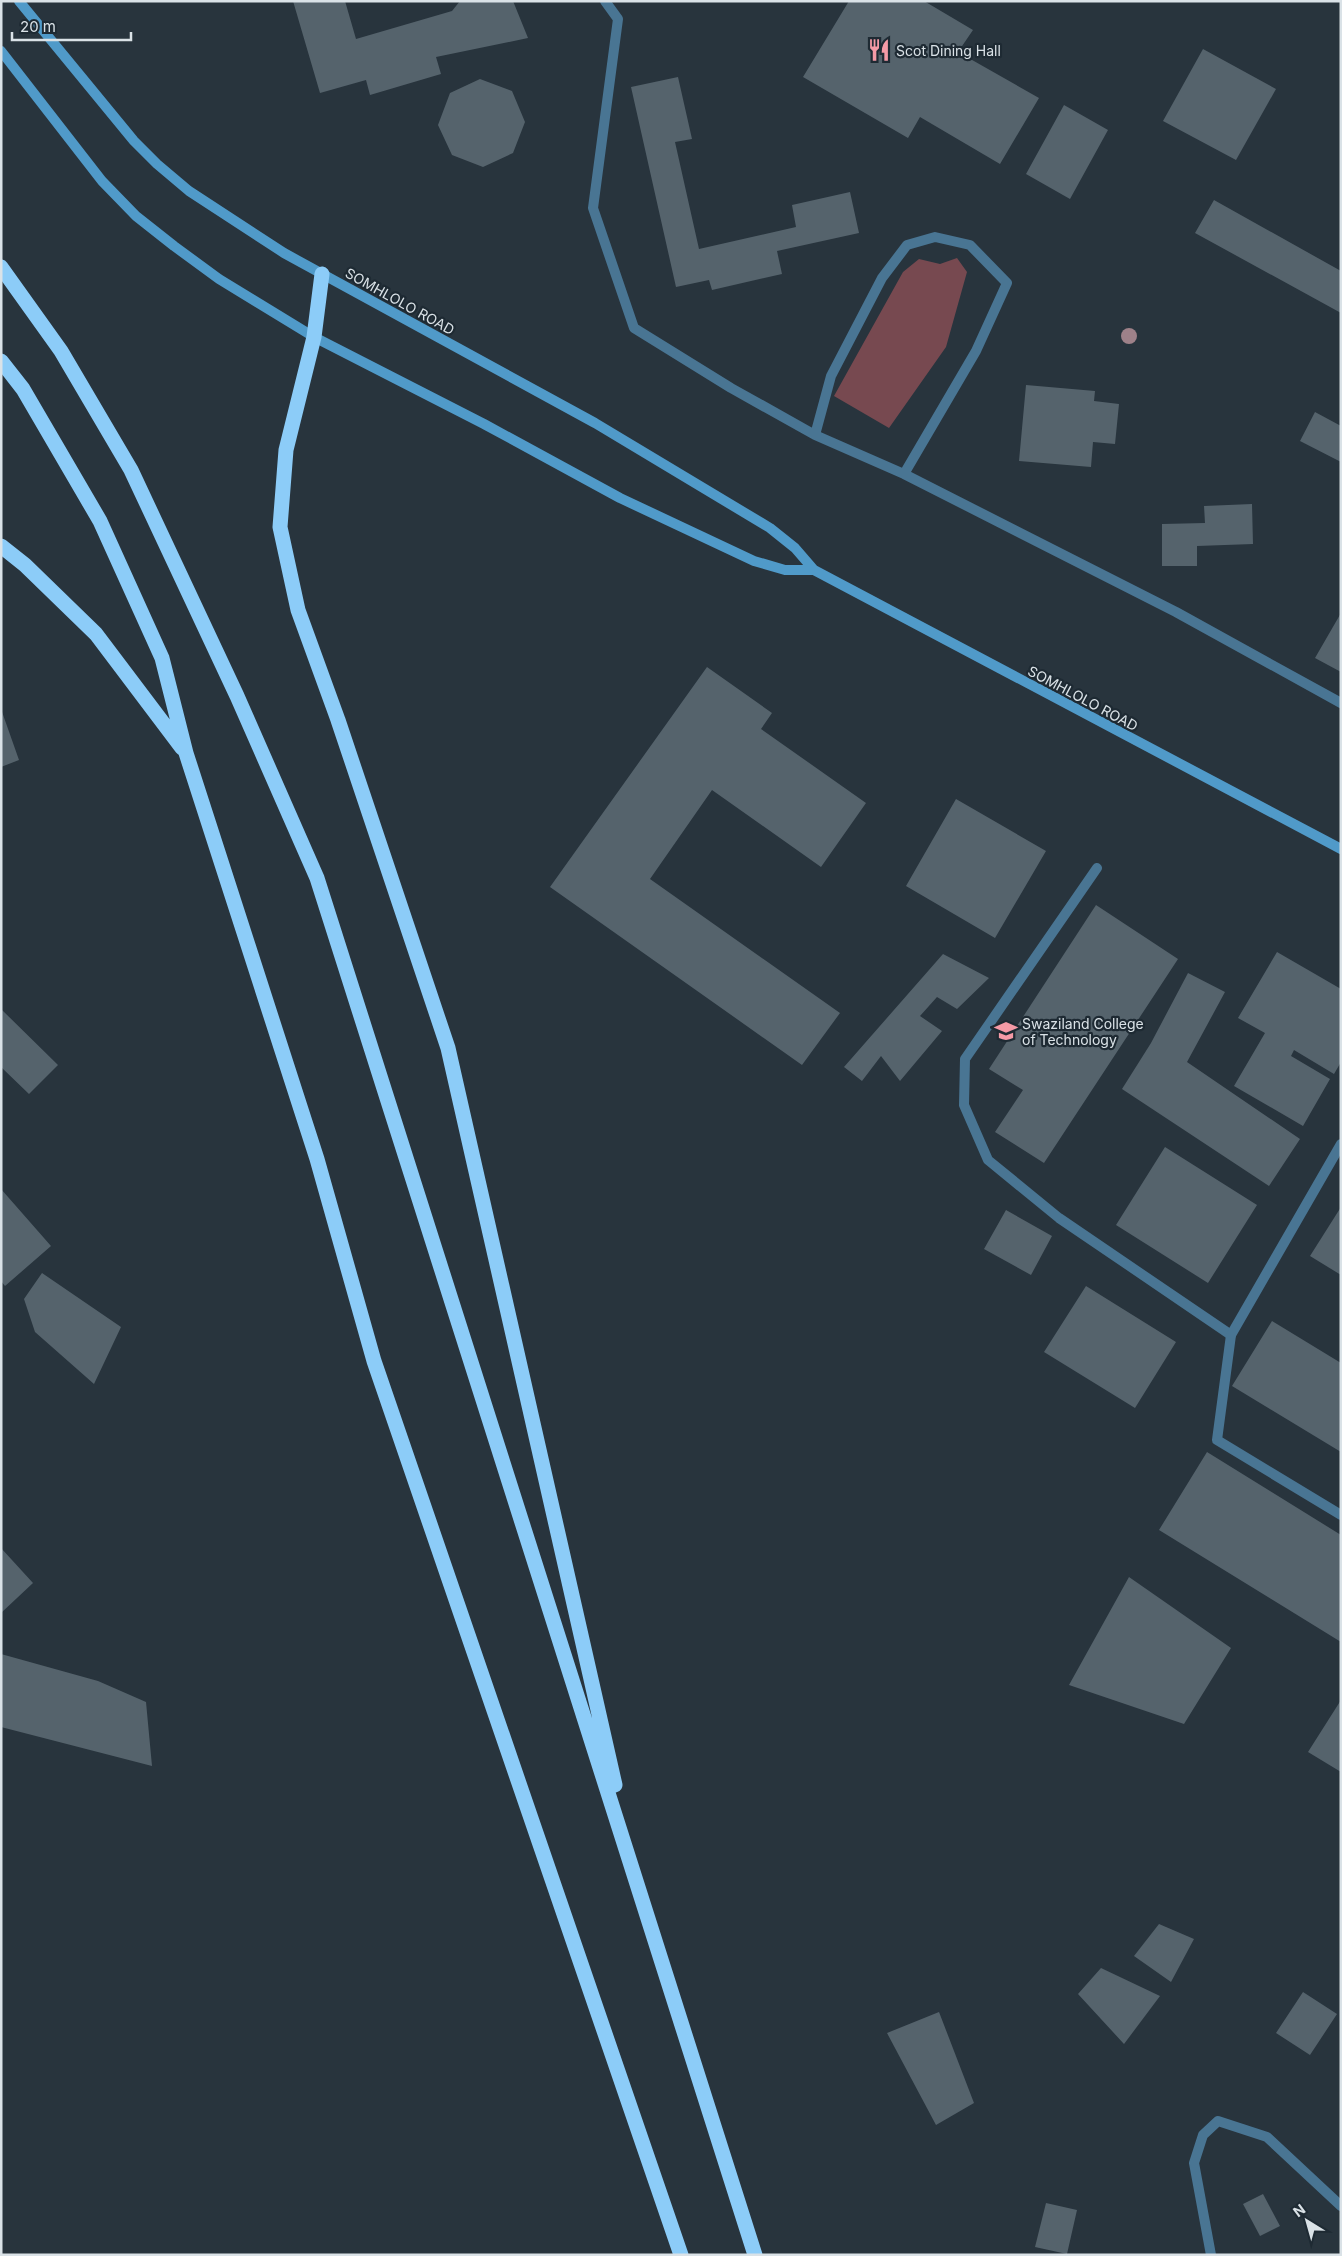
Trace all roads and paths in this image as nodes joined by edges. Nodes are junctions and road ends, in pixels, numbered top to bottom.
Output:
1 (19, 1) edge
2 (605, 1) edge
3 (1, 51) edge
4 (1, 267) edge
5 (322, 274) junction
6 (314, 337) junction
7 (1, 361) edge
8 (815, 435) junction
9 (904, 474) junction
10 (1, 546) edge
11 (814, 570) junction
12 (1341, 703) edge
13 (186, 753) junction
14 (1341, 849) edge
15 (1097, 868) dead end
16 (1341, 1144) edge
17 (1231, 1335) junction
18 (1341, 1515) edge
19 (640, 1891) junction
20 (1341, 2206) edge
21 (682, 2255) edge
22 (754, 2255) edge
23 (1211, 2255) edge

1 - 5 main road, SOMHLOLO ROAD
2 - 8 street
3 - 6 main road, SOMHLOLO ROAD
4 - 19 highway
5 - 6 highway
5 - 11 main road, SOMHLOLO ROAD
6 - 11 main road, SOMHLOLO ROAD
6 - 19 highway
7 - 13 highway
8 - 9 street
8 - 9 street
9 - 12 street
10 - 13 highway
11 - 14 main road, SOMHLOLO ROAD
13 - 21 highway
15 - 17 street
16 - 17 street
17 - 18 street
19 - 22 highway
20 - 23 street

